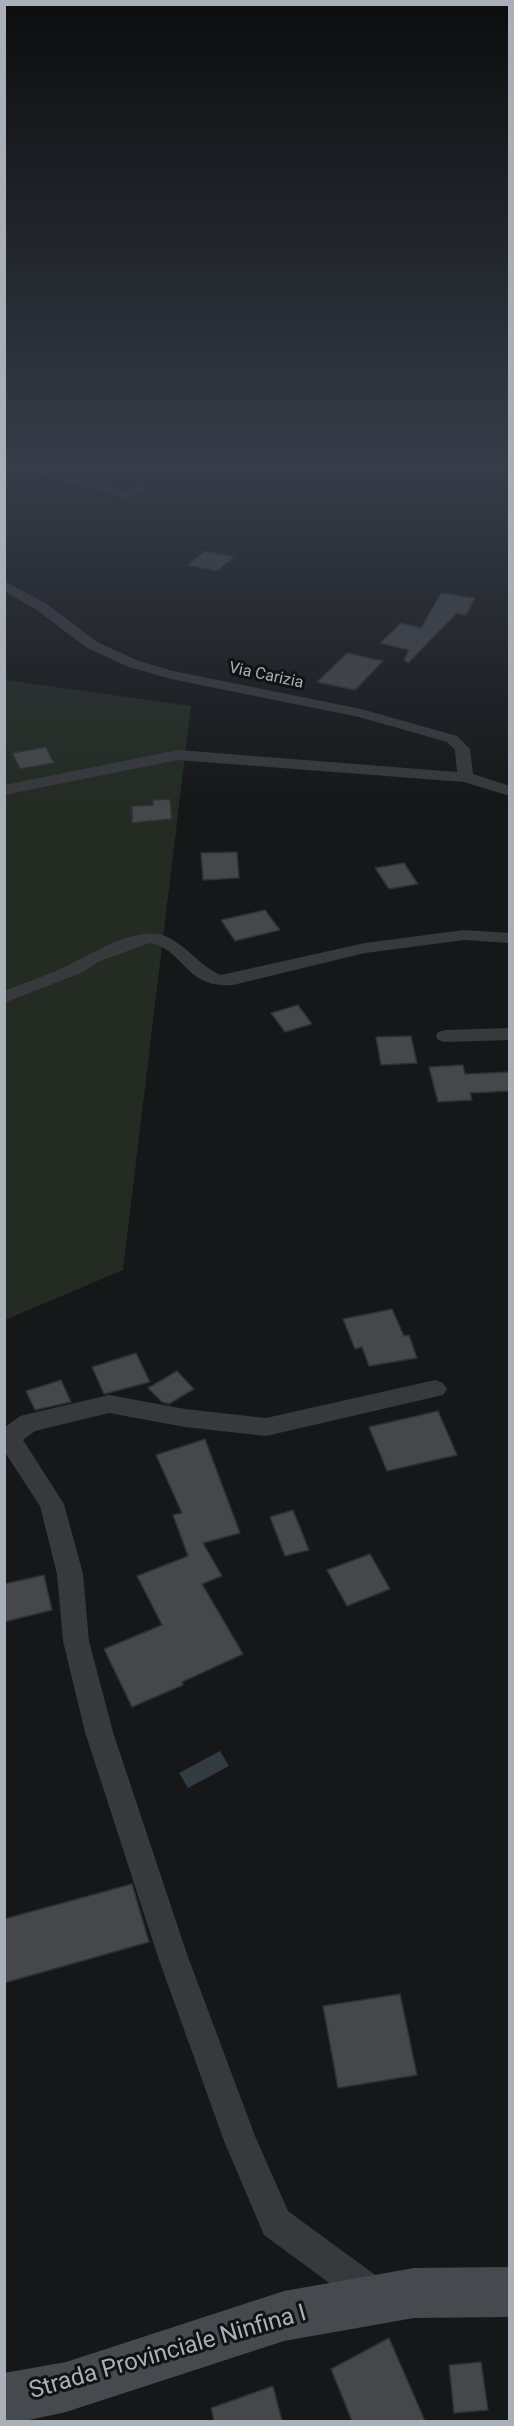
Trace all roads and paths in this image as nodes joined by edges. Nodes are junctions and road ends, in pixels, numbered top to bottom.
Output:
1 (4, 585) edge
2 (466, 777) junction
3 (4, 790) edge
4 (510, 791) edge
5 (510, 938) edge
6 (4, 998) edge
7 (510, 1034) edge
8 (445, 1036) dead end
9 (435, 1389) dead end
10 (510, 2292) edge
11 (380, 2299) junction
12 (4, 2398) edge

1 - 2 street, Via Carizia
2 - 3 street
2 - 4 street
5 - 6 street
7 - 8 street
9 - 11 street
10 - 11 main road, Strada Provinciale Ninfina I
11 - 12 main road, Strada Provinciale Ninfina I

